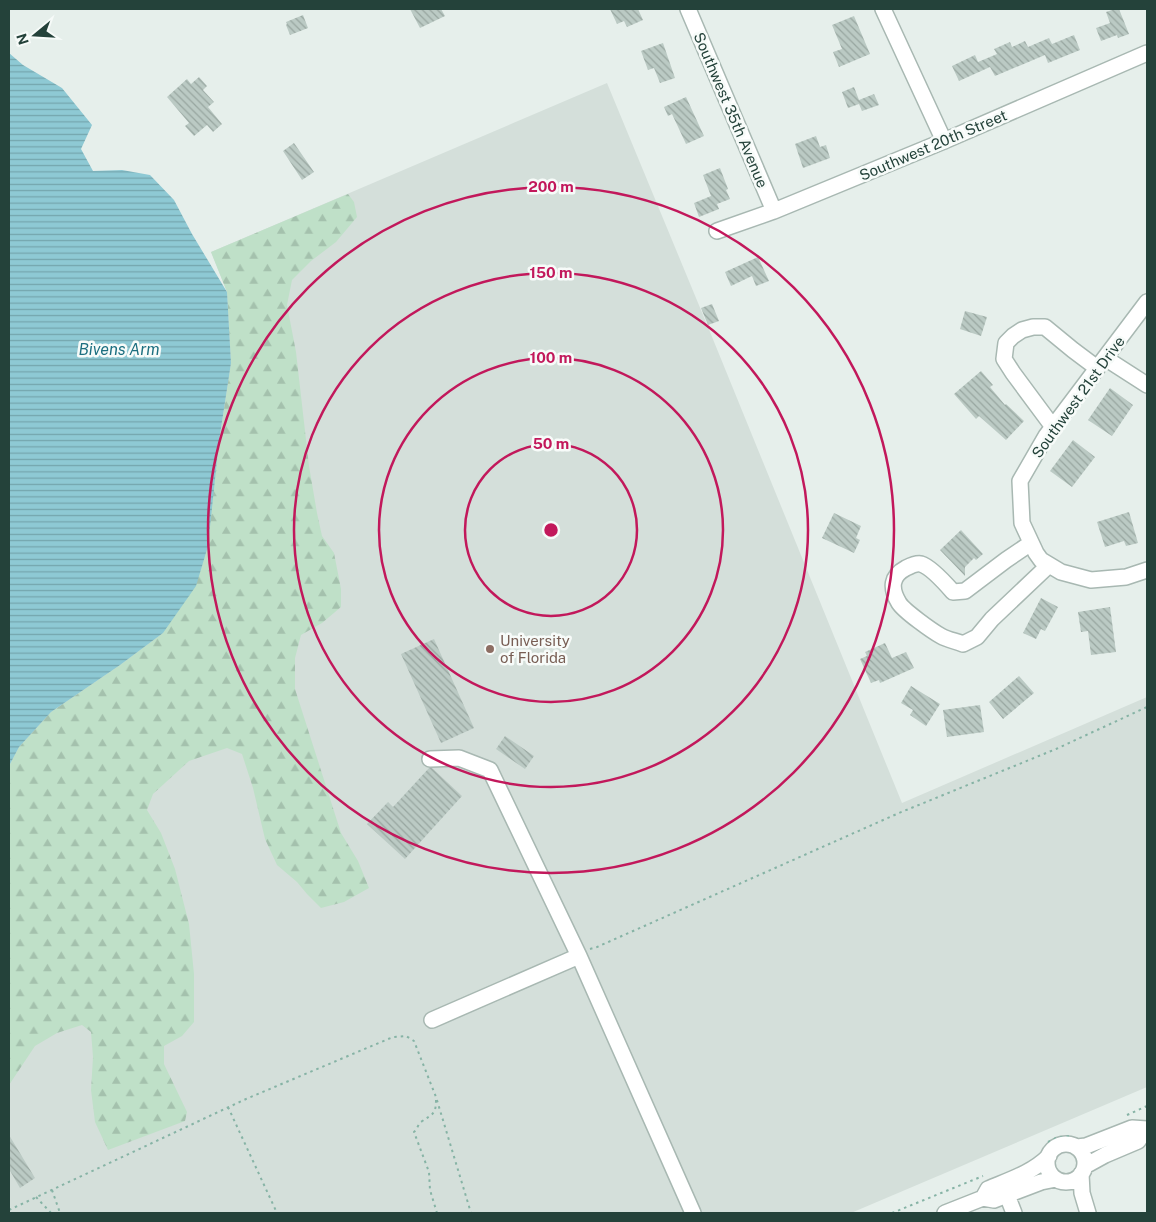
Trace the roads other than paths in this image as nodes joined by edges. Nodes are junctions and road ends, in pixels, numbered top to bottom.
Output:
1 (688, 9) edge
2 (882, 9) edge
3 (1147, 53) edge
4 (944, 141) junction
5 (774, 211) junction
6 (717, 231) dead end
7 (1147, 302) edge
8 (1101, 363) junction
9 (1147, 385) edge
10 (1053, 427) junction
11 (1034, 548) junction
12 (1049, 565) junction
13 (1147, 570) edge
14 (430, 759) dead end
15 (578, 953) junction
16 (432, 1020) dead end
17 (1147, 1129) edge
18 (1077, 1147) junction
19 (1049, 1156) junction
20 (1083, 1170) junction
21 (1060, 1180) junction
22 (1007, 1195) junction
23 (984, 1198) junction
24 (693, 1213) edge
25 (945, 1213) edge
26 (1014, 1213) edge
27 (1082, 1213) edge
28 (1088, 1213) edge

1 - 5 street, Southwest 35th Avenue
2 - 4 street
3 - 4 street, Southwest 20th Street
4 - 5 street, Southwest 20th Street
5 - 6 street, Southwest 20th Street
7 - 8 street, Southwest 21st Drive
8 - 9 street
8 - 10 street, Southwest 21st Drive
8 - 10 street
10 - 11 street, Southwest 21st Drive
11 - 12 street
11 - 12 street
12 - 13 street
14 - 15 street
15 - 16 street
15 - 24 street
17 - 18 street
17 - 20 street
18 - 19 street
18 - 20 street
19 - 21 street
19 - 23 street
20 - 21 street
20 - 28 street
21 - 22 street
21 - 27 street
22 - 23 street
22 - 26 street
23 - 25 street

